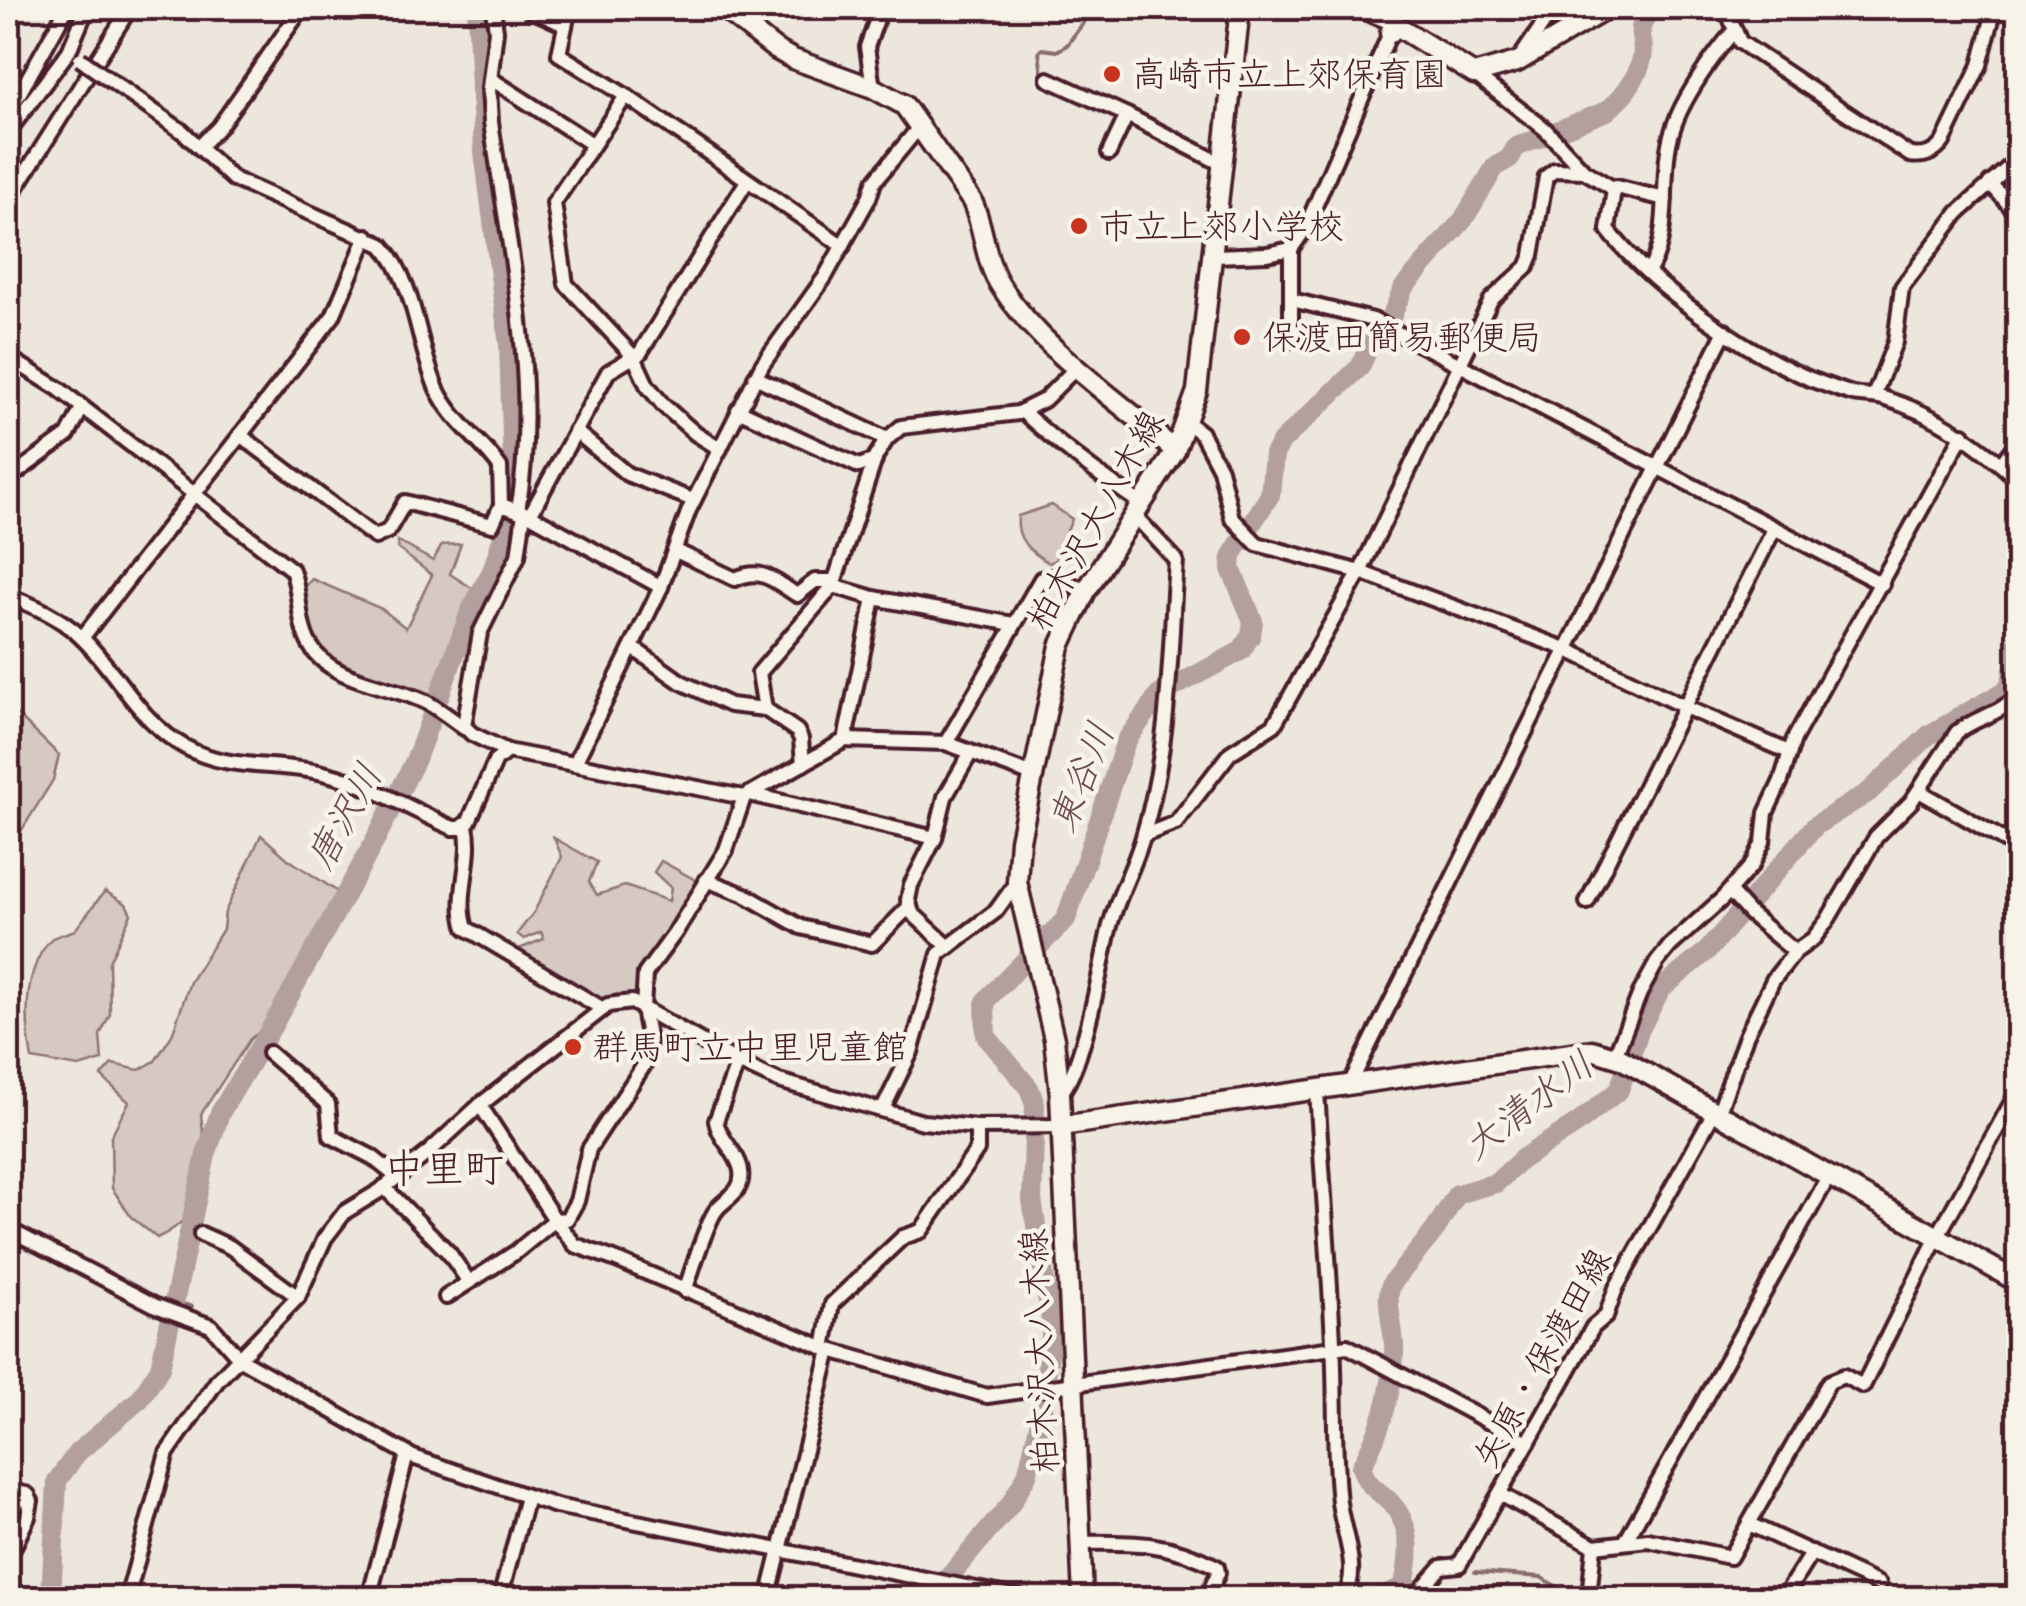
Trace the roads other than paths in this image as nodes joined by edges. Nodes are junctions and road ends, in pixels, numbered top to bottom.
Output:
1 (66, 8) edge
2 (87, 8) edge
3 (130, 8) edge
4 (302, 8) edge
5 (493, 8) edge
6 (527, 8) edge
7 (569, 8) edge
8 (722, 8) edge
9 (880, 8) edge
10 (1240, 8) edge
11 (1354, 8) edge
12 (1554, 8) edge
13 (1608, 8) edge
14 (1726, 8) edge
15 (1995, 8) edge
16 (1392, 22) edge
17 (564, 25) junction
18 (1734, 31) junction
19 (74, 55) junction
20 (1518, 62) junction
21 (1474, 74) junction
22 (1048, 78) dead end
23 (492, 79) junction
24 (873, 88) junction
25 (626, 96) junction
26 (8, 114) edge
27 (1127, 114) junction
28 (920, 126) junction
29 (8, 132) edge
30 (592, 144) junction
31 (200, 146) junction
32 (1109, 154) dead end
33 (2018, 159) edge
34 (1224, 165) junction
35 (1584, 171) junction
36 (747, 181) junction
37 (1990, 183) junction
38 (1614, 189) junction
39 (1665, 200) junction
40 (8, 201) edge
41 (2018, 215) edge
42 (367, 236) junction
43 (843, 246) junction
44 (1291, 249) junction
45 (1214, 256) junction
46 (1648, 272) junction
47 (1292, 300) junction
48 (1725, 331) junction
49 (1291, 340) dead end
50 (634, 356) junction
51 (8, 358) edge
52 (1456, 366) junction
53 (1076, 368) junction
54 (755, 377) junction
55 (1874, 396) junction
56 (82, 408) junction
57 (738, 410) junction
58 (1022, 412) junction
59 (1188, 424) junction
60 (575, 432) junction
61 (1963, 434) junction
62 (240, 436) junction
63 (887, 439) junction
64 (2018, 441) edge
65 (720, 449) junction
66 (1175, 452) junction
67 (875, 460) junction
68 (2001, 464) junction
69 (1659, 466) junction
70 (8, 479) edge
71 (2018, 480) edge
72 (193, 495) junction
73 (694, 500) junction
74 (502, 505) junction
75 (1139, 511) junction
76 (522, 512) junction
77 (1774, 529) junction
78 (676, 552) junction
79 (1360, 572) junction
80 (833, 583) junction
81 (1882, 584) junction
82 (661, 588) junction
83 (1086, 591) junction
84 (8, 596) edge
85 (874, 598) junction
86 (1013, 624) junction
87 (82, 638) junction
88 (633, 648) junction
89 (1566, 650) junction
90 (2018, 696) edge
91 (1687, 708) junction
92 (765, 709) junction
93 (464, 728) junction
94 (846, 740) junction
95 (946, 743) junction
96 (507, 751) junction
97 (1789, 752) junction
98 (970, 754) junction
99 (576, 763) junction
100 (803, 764) junction
101 (1033, 775) junction
102 (1919, 791) junction
103 (746, 795) junction
104 (466, 826) junction
105 (1144, 835) junction
106 (935, 838) junction
107 (2018, 848) edge
108 (706, 880) junction
109 (1017, 882) junction
110 (1730, 892) junction
111 (1587, 902) dead end
112 (910, 906) junction
113 (948, 947) junction
114 (1795, 952) junction
115 (603, 1009) junction
116 (643, 1009) junction
117 (268, 1052) dead end
118 (1624, 1061) junction
119 (738, 1062) junction
120 (1350, 1084) junction
121 (1317, 1090) junction
122 (2018, 1091) edge
123 (1060, 1094) junction
124 (480, 1105) junction
125 (883, 1109) junction
126 (1716, 1113) junction
127 (1052, 1126) junction
128 (977, 1127) junction
129 (1829, 1176) junction
130 (397, 1177) junction
131 (384, 1187) junction
132 (554, 1220) junction
133 (8, 1229) edge
134 (201, 1234) dead end
135 (1937, 1237) junction
136 (468, 1282) junction
137 (2018, 1282) edge
138 (685, 1291) junction
139 (298, 1297) junction
140 (446, 1298) dead end
141 (1334, 1346) junction
142 (827, 1349) junction
143 (240, 1360) junction
144 (1075, 1384) junction
145 (1528, 1444) junction
146 (407, 1455) junction
147 (1500, 1494) junction
148 (17, 1495) edge
149 (527, 1497) junction
150 (1748, 1524) junction
151 (1625, 1542) junction
152 (1079, 1543) junction
153 (1594, 1546) junction
154 (779, 1550) junction
155 (1812, 1552) junction
156 (8, 1559) edge
157 (1879, 1584) dead end
158 (966, 1591) edge
159 (127, 1598) edge
160 (368, 1598) edge
161 (500, 1598) edge
162 (768, 1598) edge
163 (1022, 1598) edge
164 (1083, 1598) edge
165 (1224, 1598) edge
166 (1344, 1598) edge
167 (1414, 1598) edge
168 (1589, 1598) edge
169 (1783, 1598) edge

1 - 26 street
2 - 19 street
3 - 40 street
4 - 31 street
5 - 23 street
6 - 17 street
7 - 17 street
8 - 24 street
9 - 24 street
10 - 34 street, 柏木沢大八木線
11 - 16 street
12 - 20 street
13 - 20 street
14 - 18 street
15 - 18 street
16 - 21 street
16 - 44 street
17 - 25 street
18 - 39 street
19 - 29 street
19 - 31 street, bridge
20 - 21 street
21 - 35 street
22 - 27 street
23 - 30 street
23 - 76 street
24 - 28 street
25 - 30 street
25 - 36 street
27 - 32 street
27 - 34 street
28 - 43 street
28 - 53 street
30 - 50 street
31 - 42 street
33 - 37 street
34 - 45 street, 柏木沢大八木線
35 - 38 street
35 - 52 street
36 - 43 street
36 - 50 street
37 - 41 street
37 - 55 street
38 - 39 street
38 - 46 street
39 - 46 street
42 - 62 street
42 - 74 street
43 - 54 street
44 - 45 street
44 - 47 street
45 - 59 street, 柏木沢大八木線
46 - 48 street
47 - 49 street
47 - 52 street
48 - 55 street
48 - 69 street
50 - 60 street
50 - 65 street
51 - 56 street
52 - 69 street
52 - 79 street
53 - 58 street
53 - 66 street
54 - 57 street
54 - 63 street
55 - 61 street
56 - 70 street
56 - 72 street
57 - 65 street
57 - 67 street
58 - 63 street
58 - 75 street
59 - 66 street, 柏木沢大八木線
59 - 79 street
60 - 73 street
60 - 76 street
61 - 68 street
61 - 81 street
62 - 72 street
62 - 74 street
63 - 67 street
64 - 68 street
65 - 73 street
66 - 75 street, 柏木沢大八木線
67 - 80 street
68 - 71 street
69 - 77 street
69 - 89 street
72 - 87 street
72 - 93 street
73 - 78 street
74 - 76 street
75 - 83 street, 柏木沢大八木線
75 - 105 street
76 - 82 street
76 - 93 street
77 - 81 street
77 - 91 street
78 - 80 street
78 - 82 street
79 - 89 street
79 - 105 street
80 - 85 street
80 - 92 street
81 - 97 street
82 - 88 street
83 - 86 street
83 - 101 street, 柏木沢大八木線
84 - 87 street
85 - 86 street
85 - 94 street
86 - 95 street
87 - 104 street
88 - 92 street
88 - 99 street
89 - 91 street
89 - 120 street
90 - 102 street, 矢原・保渡田線
91 - 97 street
91 - 111 street
92 - 100 street
93 - 96 street
94 - 95 street
94 - 100 street
95 - 98 street
96 - 99 street
96 - 104 street
97 - 110 street
98 - 101 street
98 - 106 street
99 - 103 street
100 - 103 street
101 - 109 street, 柏木沢大八木線
102 - 107 street
102 - 114 street, 矢原・保渡田線
103 - 106 street
103 - 108 street
104 - 115 street
105 - 123 street
106 - 112 street
108 - 112 street
108 - 116 street
109 - 113 street
109 - 123 street, 柏木沢大八木線
110 - 114 street
110 - 118 street
112 - 113 street
113 - 125 street
114 - 126 street, 矢原・保渡田線
115 - 116 street
115 - 124 street
116 - 119 street
116 - 132 street
117 - 130 street
118 - 120 street
118 - 126 street
119 - 125 street
119 - 138 street
120 - 121 street
121 - 127 street
121 - 141 street
122 - 135 street
123 - 127 street, 柏木沢大八木線
124 - 130 street
124 - 132 street
125 - 128 street
126 - 129 street
126 - 145 street, 矢原・保渡田線
127 - 128 street
127 - 144 street, 柏木沢大八木線
128 - 142 street
129 - 135 street
129 - 151 street
130 - 131 street
131 - 136 street
131 - 139 street
132 - 136 street
132 - 138 street
133 - 143 street
134 - 139 street
135 - 137 street
135 - 150 street
136 - 140 street
138 - 142 street
139 - 143 street
141 - 144 street
141 - 145 street
141 - 166 street
142 - 144 street
142 - 154 street
143 - 146 street
143 - 159 street
144 - 152 street, 柏木沢大八木線
145 - 147 street, 矢原・保渡田線
146 - 149 street
146 - 160 street
147 - 153 street, 矢原・保渡田線
147 - 167 street
148 - 156 street
149 - 154 street
149 - 161 street
150 - 151 street
150 - 155 street
151 - 153 street
152 - 164 street, 柏木沢大八木線
152 - 165 street
153 - 168 street
154 - 158 street
154 - 162 street
155 - 157 street
155 - 169 street
158 - 163 street

